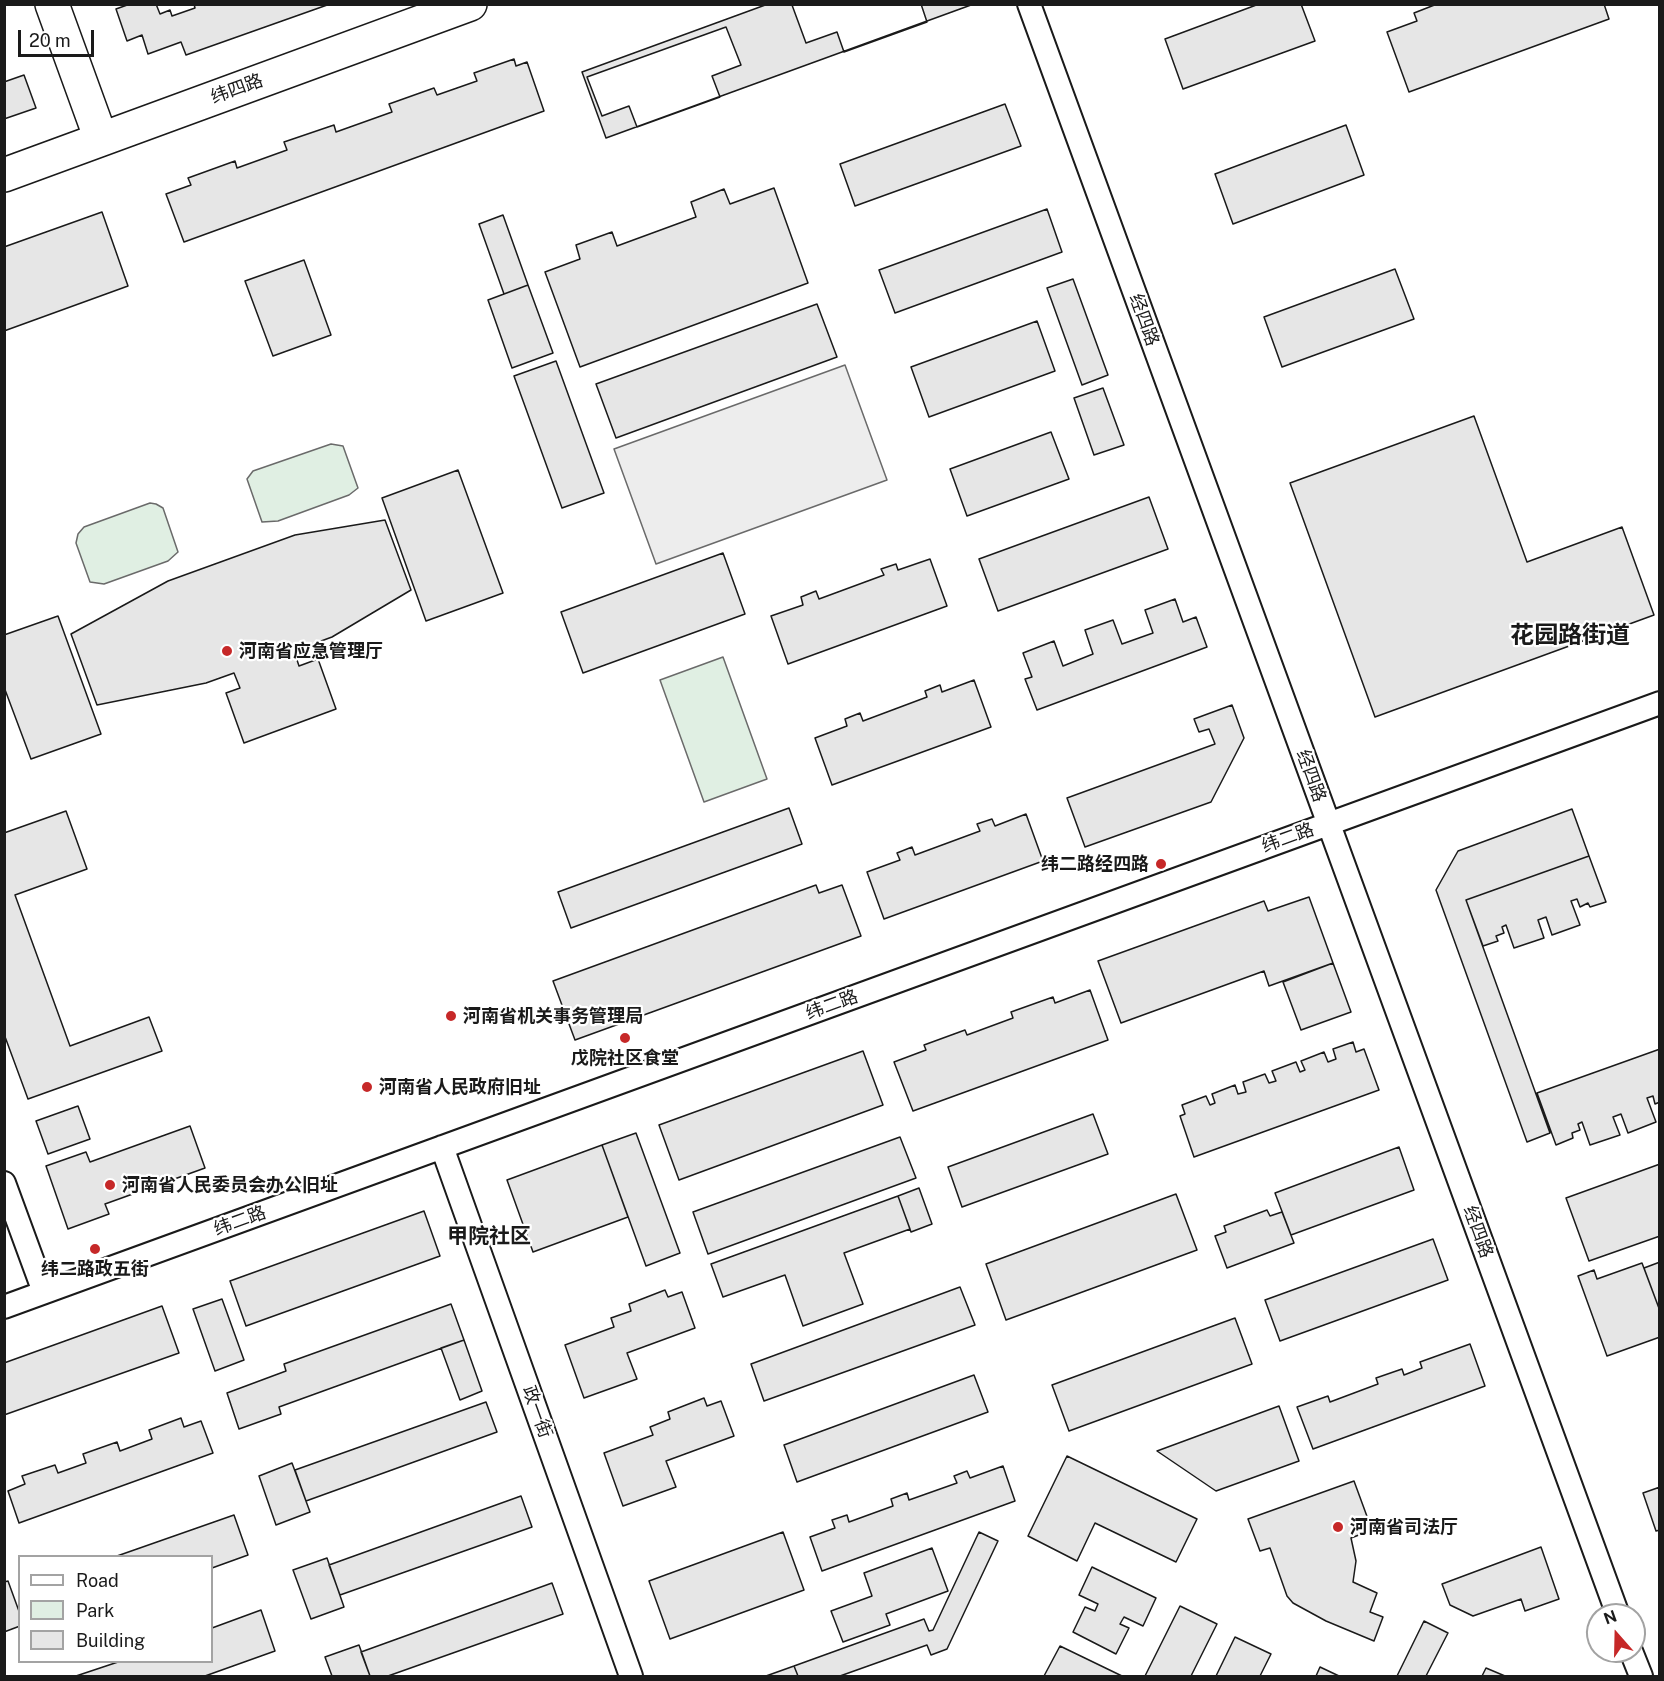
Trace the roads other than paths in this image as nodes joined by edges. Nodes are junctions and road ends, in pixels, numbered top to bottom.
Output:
1 (52, 4) edge
2 (470, 4) edge
3 (1029, 4) edge
4 (101, 139) junction
5 (4, 175) edge
6 (1659, 703) edge
7 (1328, 823) junction
8 (442, 1147) junction
9 (4, 1183) edge
10 (44, 1292) junction
11 (4, 1307) edge
12 (1614, 1603) edge
13 (631, 1677) edge

1 - 4 street
2 - 4 street, 纬四路
3 - 7 street, 经四路
4 - 5 street, 纬四路
6 - 7 street, 纬二路
7 - 8 street, 纬二路
7 - 12 street, 经四路
8 - 10 street, 纬二路
8 - 13 street, 政一街
9 - 10 street
10 - 11 street, 纬二路

